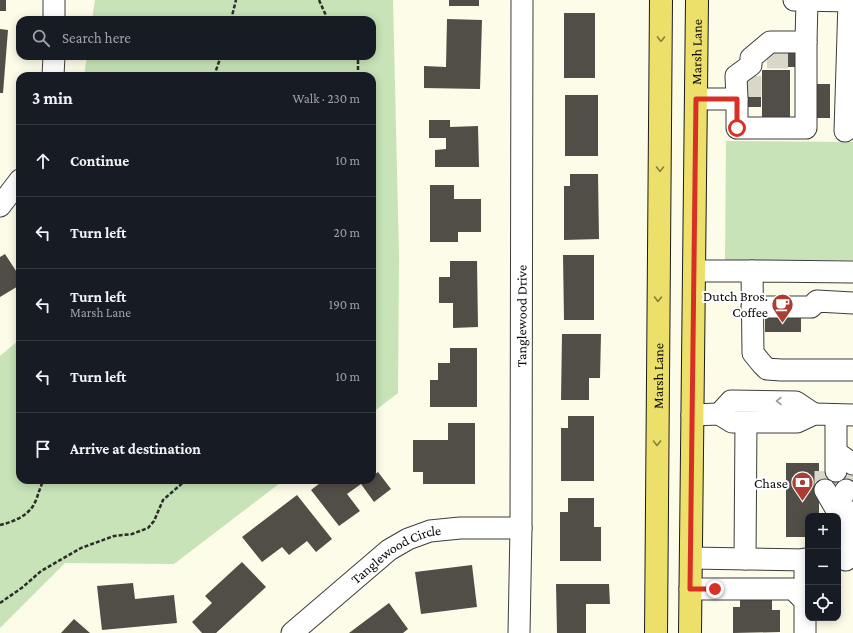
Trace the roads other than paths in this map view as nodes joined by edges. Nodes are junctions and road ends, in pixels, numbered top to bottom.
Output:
1 (54, 0) edge
2 (522, 0) edge
3 (661, 0) edge
4 (697, 0) edge
5 (793, 0) edge
6 (807, 0) edge
7 (819, 0) edge
8 (851, 1) edge
9 (54, 16) edge
10 (851, 30) edge
11 (804, 52) junction
12 (54, 60) edge
13 (52, 72) edge
14 (696, 99) junction
15 (744, 103) junction
16 (845, 131) dead end
17 (16, 185) edge
18 (0, 206) edge
19 (694, 271) junction
20 (752, 271) junction
21 (853, 272) edge
22 (853, 303) edge
23 (752, 307) junction
24 (811, 307) junction
25 (853, 319) edge
26 (853, 370) edge
27 (719, 414) junction
28 (814, 414) junction
29 (657, 415) junction
30 (692, 415) junction
31 (845, 415) edge
32 (746, 422) junction
33 (840, 485) edge
34 (522, 528) junction
35 (691, 558) junction
36 (745, 559) junction
37 (805, 560) edge
38 (846, 560) edge
39 (690, 589) junction
40 (805, 602) edge
41 (805, 621) edge
42 (292, 633) edge
43 (519, 633) edge
44 (656, 633) edge
45 (690, 633) edge
46 (805, 633) edge

1 - 9 street
2 - 34 street, Tanglewood Drive
3 -> 29 main road, Marsh Lane
4 - 14 main road, Marsh Lane
5 - 6 street
6 - 7 street
6 - 11 street
7 - 8 street
8 - 10 street
10 - 16 street
11 - 15 street
11 - 15 street
12 - 13 street
14 - 15 street
14 - 19 main road, Marsh Lane
17 - 18 street
19 - 20 street
19 - 30 main road, Marsh Lane
20 - 21 street
20 - 23 street
22 - 24 street
23 - 24 street
23 - 26 street
24 - 25 street
28 -> 27 street
27 - 30 street
27 - 32 street
28 - 31 street
28 - 32 street
29 - 30 main road
29 -> 44 main road, Marsh Lane
30 - 35 main road, Marsh Lane
31 - 33 street
32 - 36 street
33 - 38 street
34 - 42 street, Tanglewood Circle
34 - 43 street, Tanglewood Drive
35 - 36 street
35 - 39 main road, Marsh Lane
36 - 37 street
39 - 40 street
39 - 45 main road, Marsh Lane
41 - 46 street

